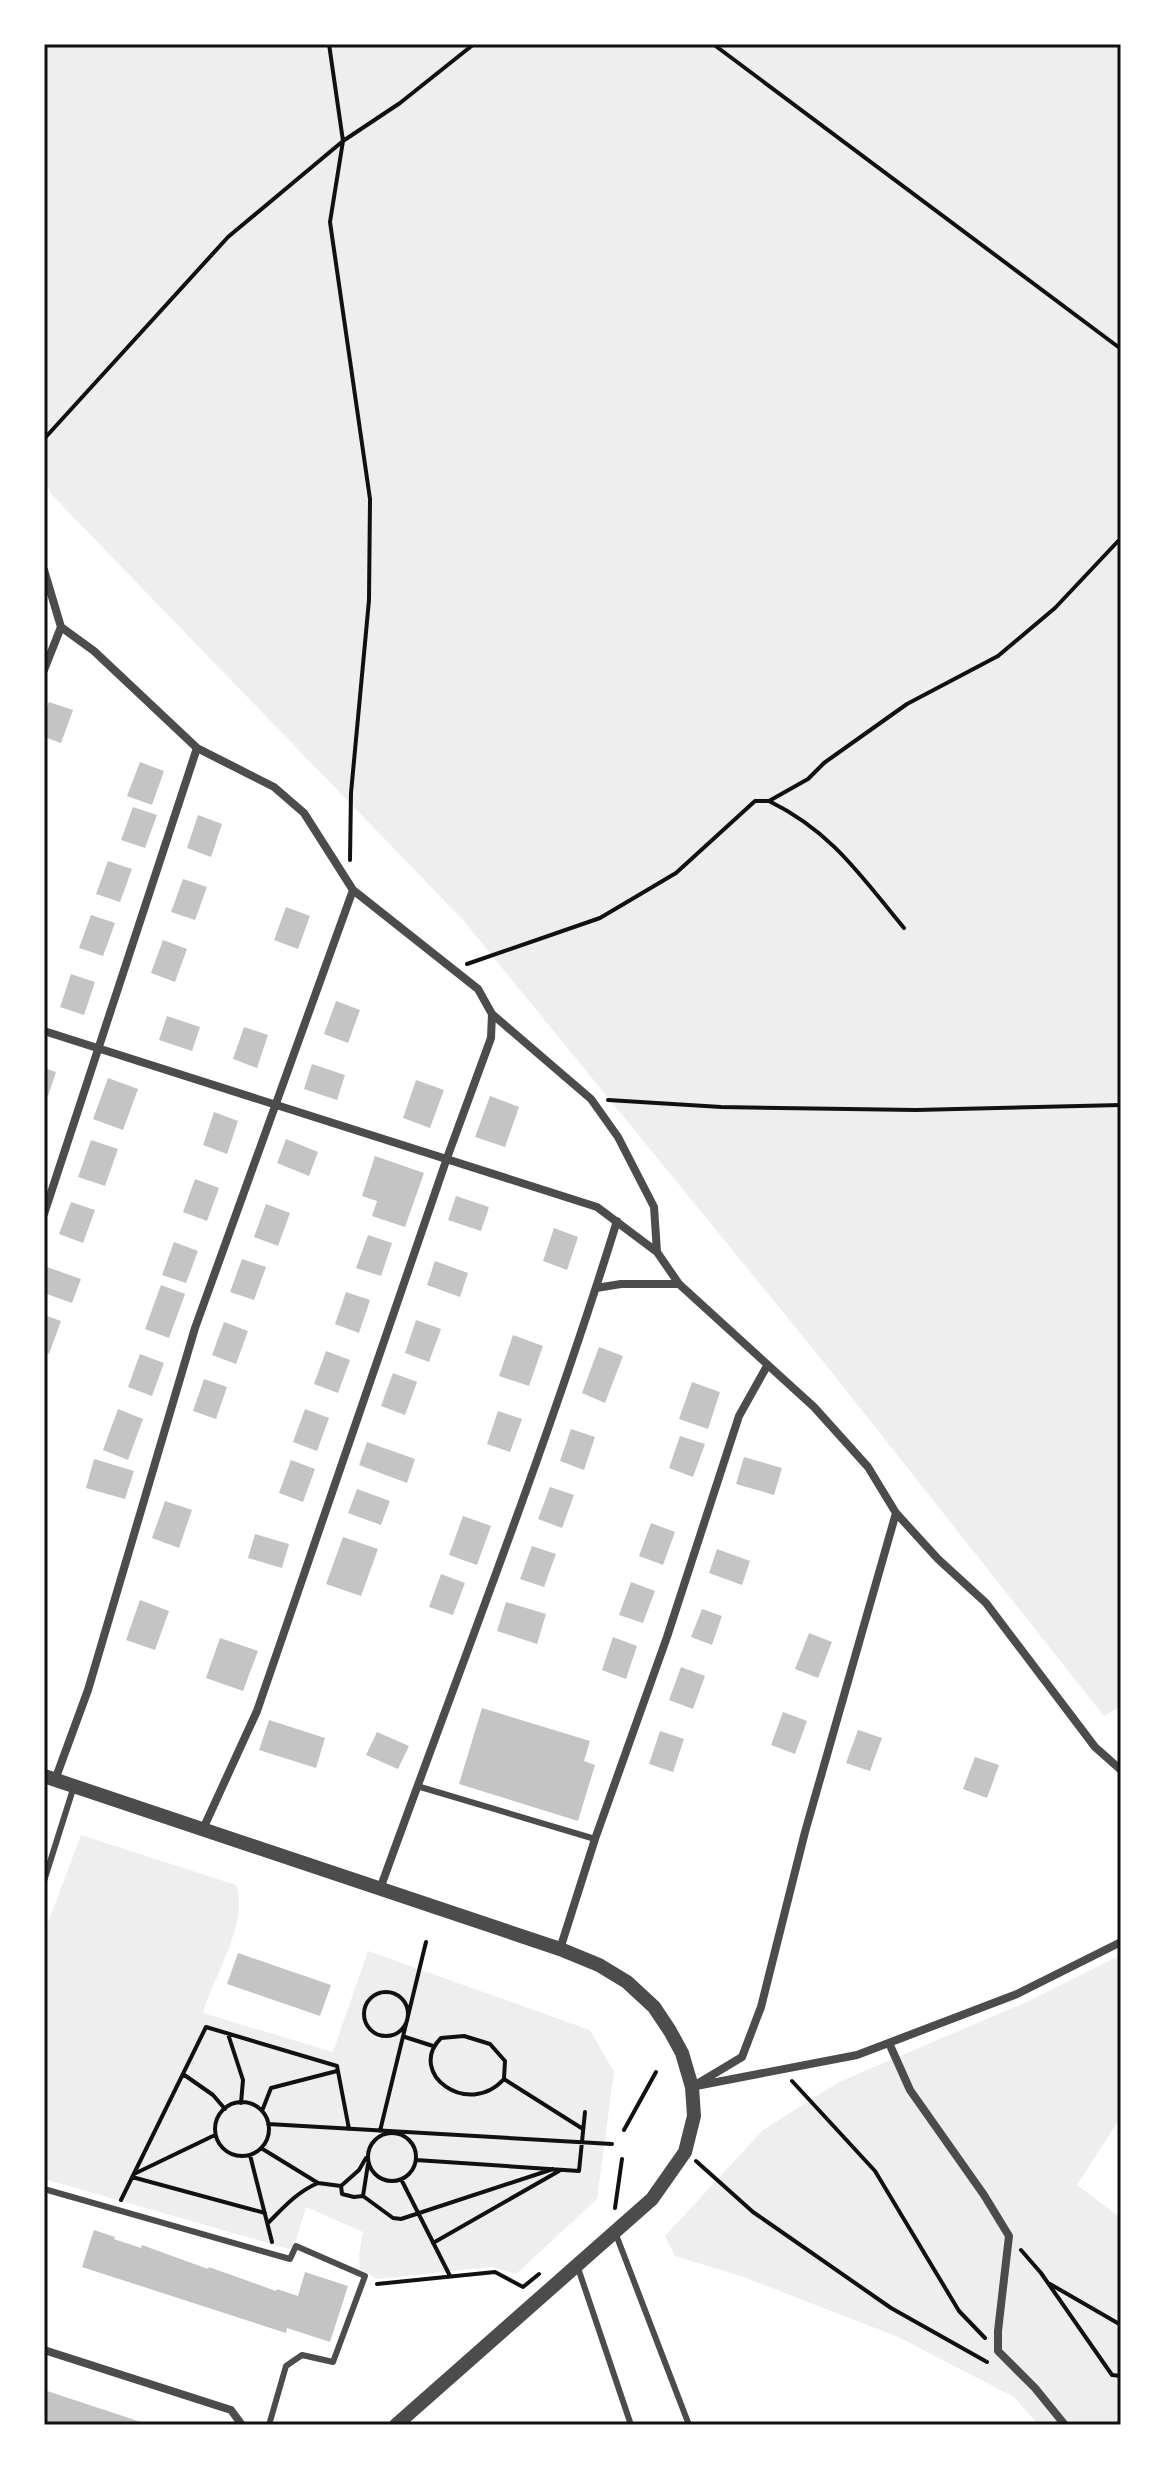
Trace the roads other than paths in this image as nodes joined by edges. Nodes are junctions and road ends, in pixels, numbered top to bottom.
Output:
1 (44, 570) edge
2 (61, 627) junction
3 (44, 670) edge
4 (197, 748) junction
5 (353, 890) junction
6 (492, 1014) junction
7 (44, 1031) edge
8 (99, 1048) junction
9 (274, 1105) junction
10 (447, 1158) junction
11 (44, 1214) edge
12 (617, 1221) junction
13 (657, 1252) junction
14 (679, 1284) junction
15 (596, 1288) junction
16 (767, 1366) junction
17 (896, 1513) junction
18 (1121, 1770) edge
19 (50, 1778) edge
20 (74, 1786) junction
21 (417, 1786) junction
22 (203, 1829) junction
23 (595, 1839) junction
24 (44, 1881) edge
25 (380, 1889) junction
26 (1121, 1942) edge
27 (560, 1949) junction
28 (889, 2043) junction
29 (692, 2087) junction
30 (44, 2189) edge
31 (615, 2232) junction
32 (577, 2265) junction
33 (44, 2350) edge
34 (242, 2425) edge
35 (269, 2425) edge
36 (396, 2425) edge
37 (631, 2425) edge
38 (689, 2425) edge
39 (1065, 2425) edge

1 - 2 street
2 - 3 street
2 - 4 street
4 - 5 street
4 - 8 street
5 - 6 street
5 - 9 street
6 - 10 street
6 - 13 street
7 - 8 street
8 - 9 street
8 - 11 street
9 - 10 street
9 - 19 street
10 - 12 street
10 - 22 street
12 - 13 street
12 - 15 street
13 - 14 street
14 - 15 street
14 - 16 street
15 - 21 street
16 - 17 street
16 - 23 street
17 - 18 street
17 - 29 street
19 - 20 street
20 - 22 street
20 - 24 lane
21 - 23 lane
21 - 25 street
22 - 25 street
23 - 27 street
25 - 27 street
26 - 28 street
27 - 29 street
28 - 29 street
28 - 39 street
29 - 31 street
30 - 35 lane
31 - 32 street
31 - 38 lane
32 - 36 street
32 - 37 lane
33 - 34 street

